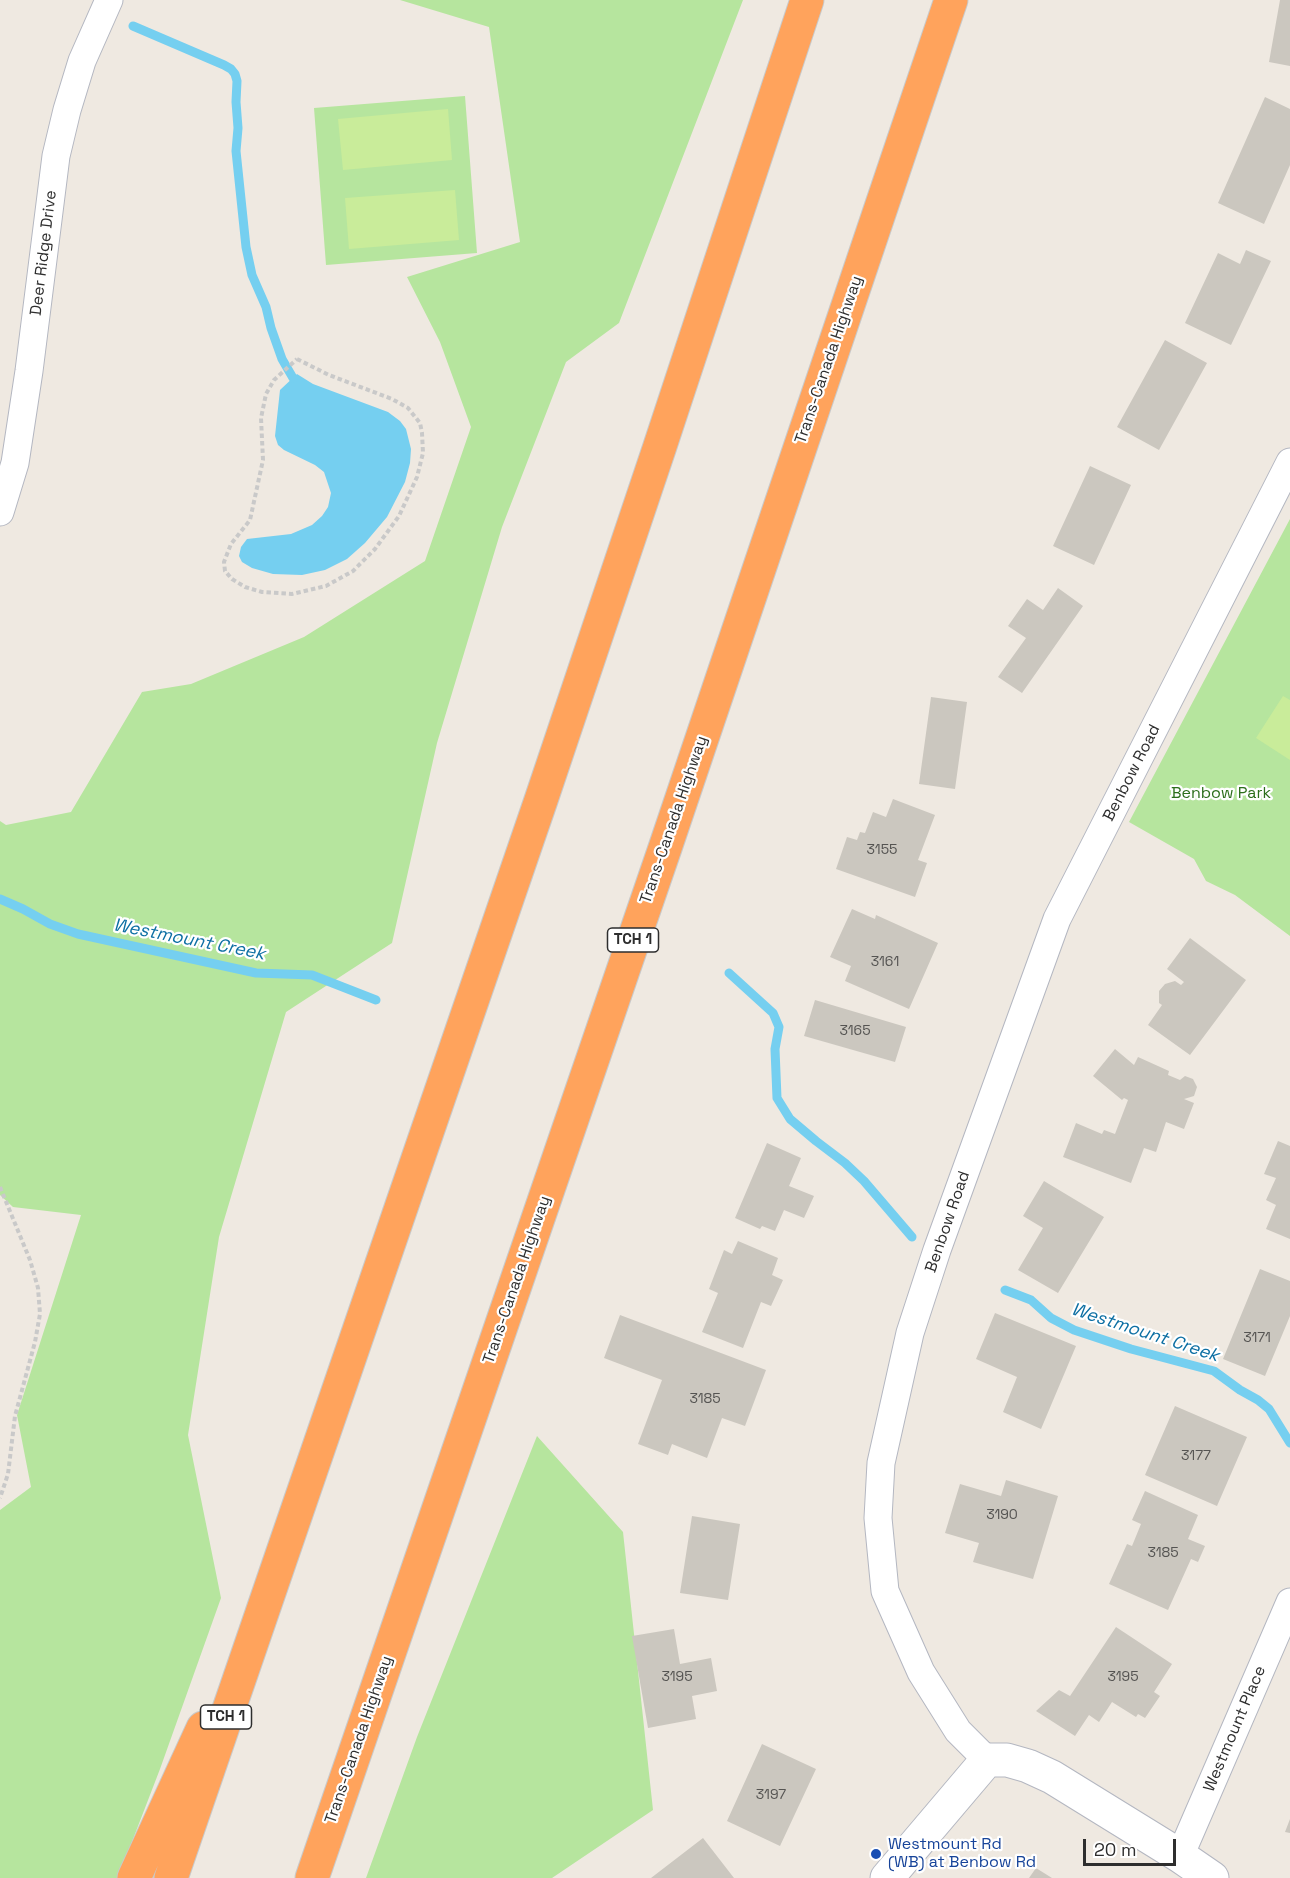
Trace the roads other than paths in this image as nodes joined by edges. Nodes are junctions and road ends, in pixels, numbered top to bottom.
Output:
1 (109, 0) edge
2 (807, 0) edge
3 (951, 0) edge
4 (1290, 462) edge
5 (0, 512) edge
6 (281, 1557) junction
7 (1290, 1602) edge
8 (987, 1760) junction
9 (1180, 1856) junction
10 (134, 1878) edge
11 (171, 1878) edge
12 (312, 1878) edge
13 (887, 1878) edge
14 (1212, 1878) edge

1 - 5 street, Deer Ridge Drive
2 - 6 highway, TCH 1
3 - 12 highway, Trans-Canada Highway / TCH 1
4 - 8 street, Benbow Road
6 - 10 highway
6 - 11 highway, TCH 1
7 - 9 street, Westmount Place
8 - 9 street
8 - 13 street
9 - 14 street

